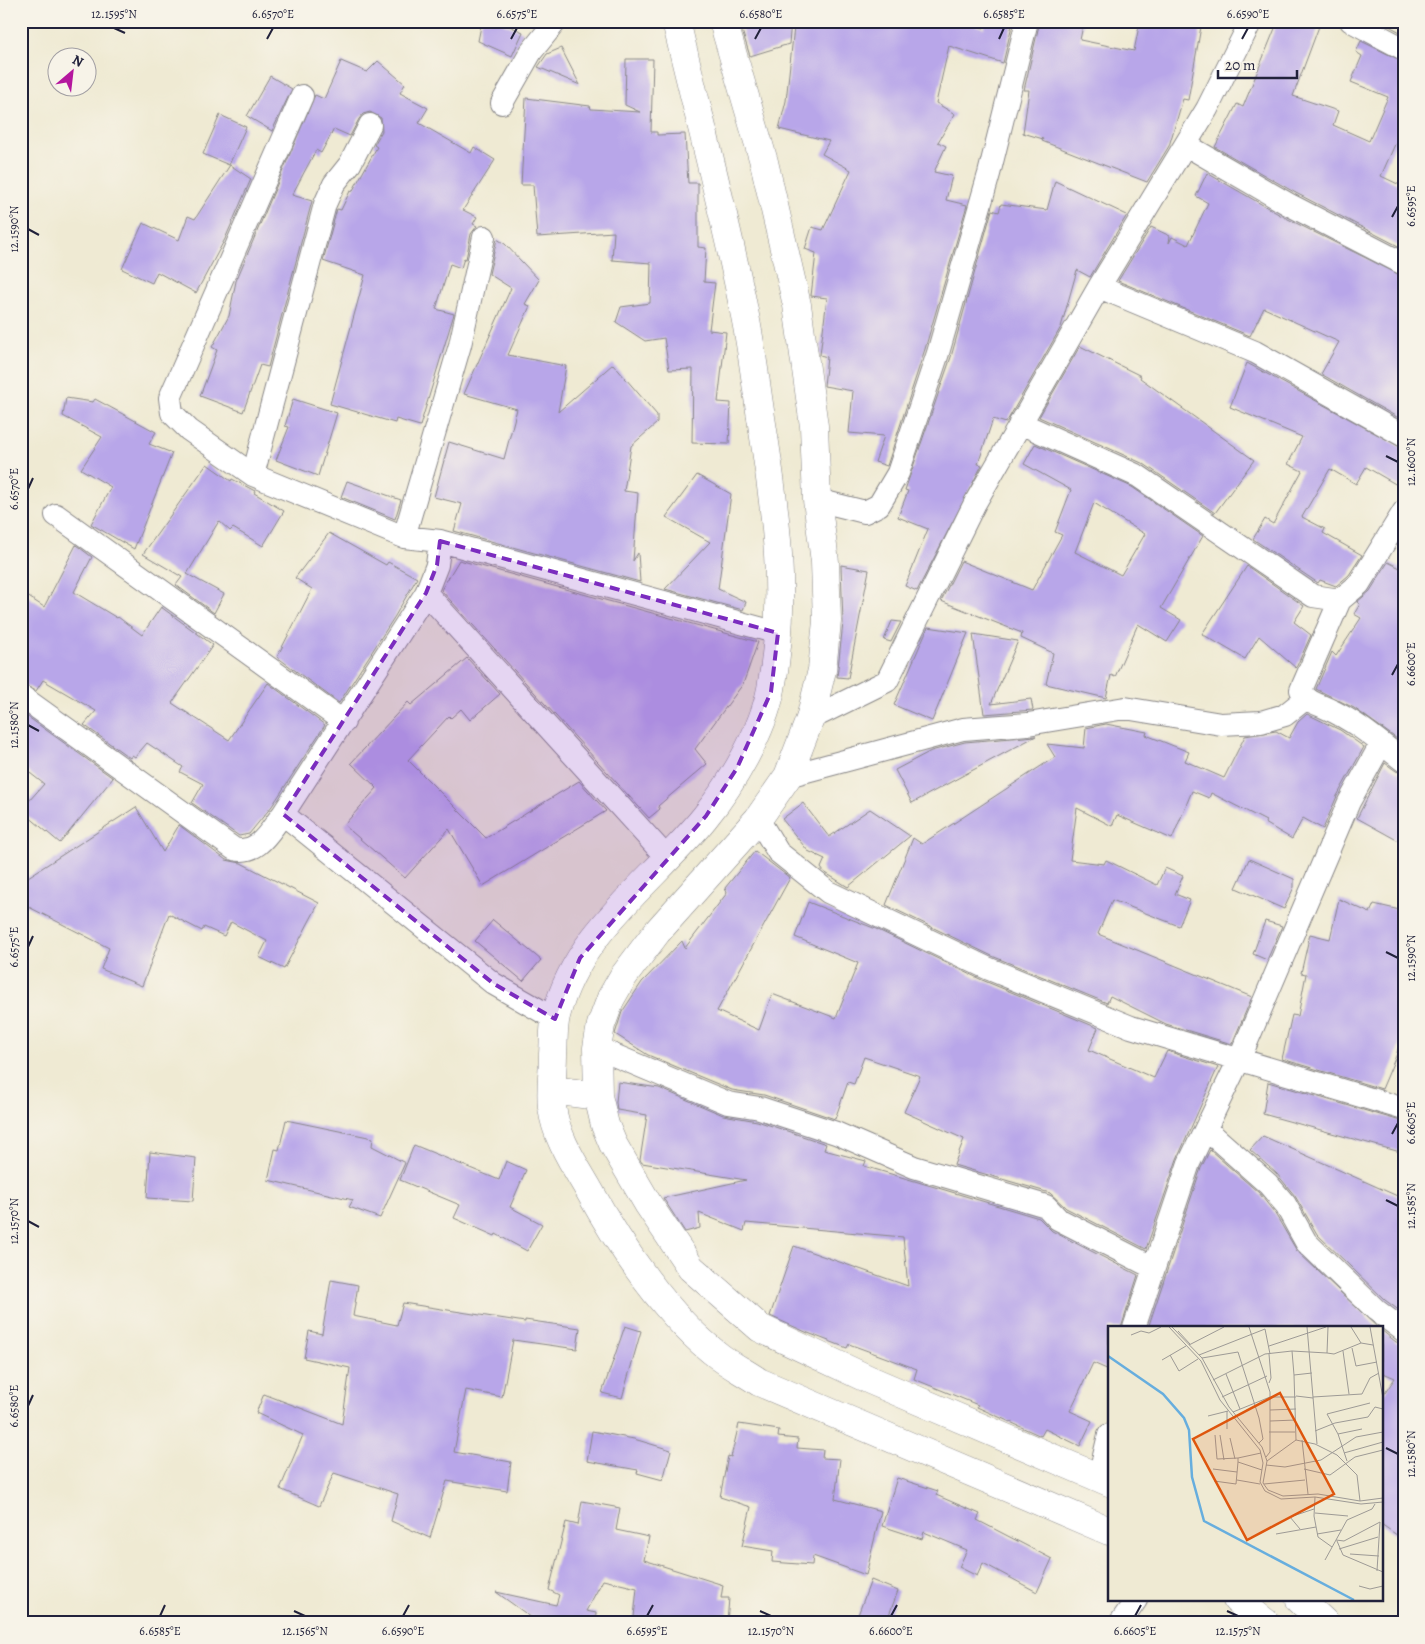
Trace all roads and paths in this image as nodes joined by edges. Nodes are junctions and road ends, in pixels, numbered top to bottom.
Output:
1 (556, 21) edge
2 (676, 21) edge
3 (724, 21) edge
4 (1027, 21) edge
5 (1251, 21) edge
6 (1351, 21) edge
7 (1404, 49) edge
8 (302, 96) dead end
9 (502, 103) dead end
10 (370, 125) dead end
11 (1186, 145) junction
12 (484, 237) dead end
13 (1404, 264) edge
14 (1098, 287) junction
15 (1020, 423) junction
16 (1404, 436) edge
17 (253, 475) junction
18 (816, 500) junction
19 (1404, 511) edge
20 (56, 515) dead end
21 (404, 537) junction
22 (440, 541) junction
23 (426, 593) junction
24 (1340, 600) junction
25 (778, 633) junction
26 (21, 696) edge
27 (1305, 698) junction
28 (810, 719) junction
29 (344, 722) junction
30 (1381, 744) junction
31 (1404, 761) edge
32 (788, 776) junction
33 (283, 814) junction
34 (758, 819) junction
35 (667, 858) junction
36 (555, 1019) junction
37 (597, 1048) junction
38 (1239, 1060) junction
39 (552, 1090) junction
40 (598, 1096) junction
41 (1404, 1110) edge
42 (1207, 1130) junction
43 (1154, 1268) junction
44 (1135, 1326) edge
45 (1404, 1331) edge
46 (1108, 1444) edge
47 (1104, 1480) edge
48 (1108, 1531) edge
49 (1135, 1602) edge
50 (1240, 1602) edge
51 (1302, 1602) edge
52 (1120, 1623) edge
53 (1266, 1623) edge
54 (1325, 1623) edge

1 - 9 street
2 - 25 street
3 - 18 street
4 - 18 street
5 - 11 street
6 - 7 street
8 - 17 street
10 - 17 street
11 - 13 street
11 - 14 street
12 - 21 street
14 - 15 street
14 - 16 street
15 - 24 street
15 - 28 street
17 - 21 street
18 - 28 street
19 - 24 street
20 - 29 street
21 - 22 street
22 - 23 street
22 - 25 street
23 - 29 street
23 - 35 street
24 - 27 street
25 - 35 street
26 - 33 street
27 - 30 street
27 - 32 street
28 - 32 street
29 - 33 street
30 - 31 street
30 - 38 street
32 - 34 street
33 - 36 street
34 - 37 street
34 - 38 street
35 - 36 street
36 - 39 street
37 - 40 street
37 - 43 street
38 - 41 street
38 - 42 street
39 - 40 street
39 - 48 street
40 - 47 street
42 - 43 street
42 - 45 street
43 - 44 street
46 - 47 street
49 - 52 street
50 - 53 street
51 - 54 street

